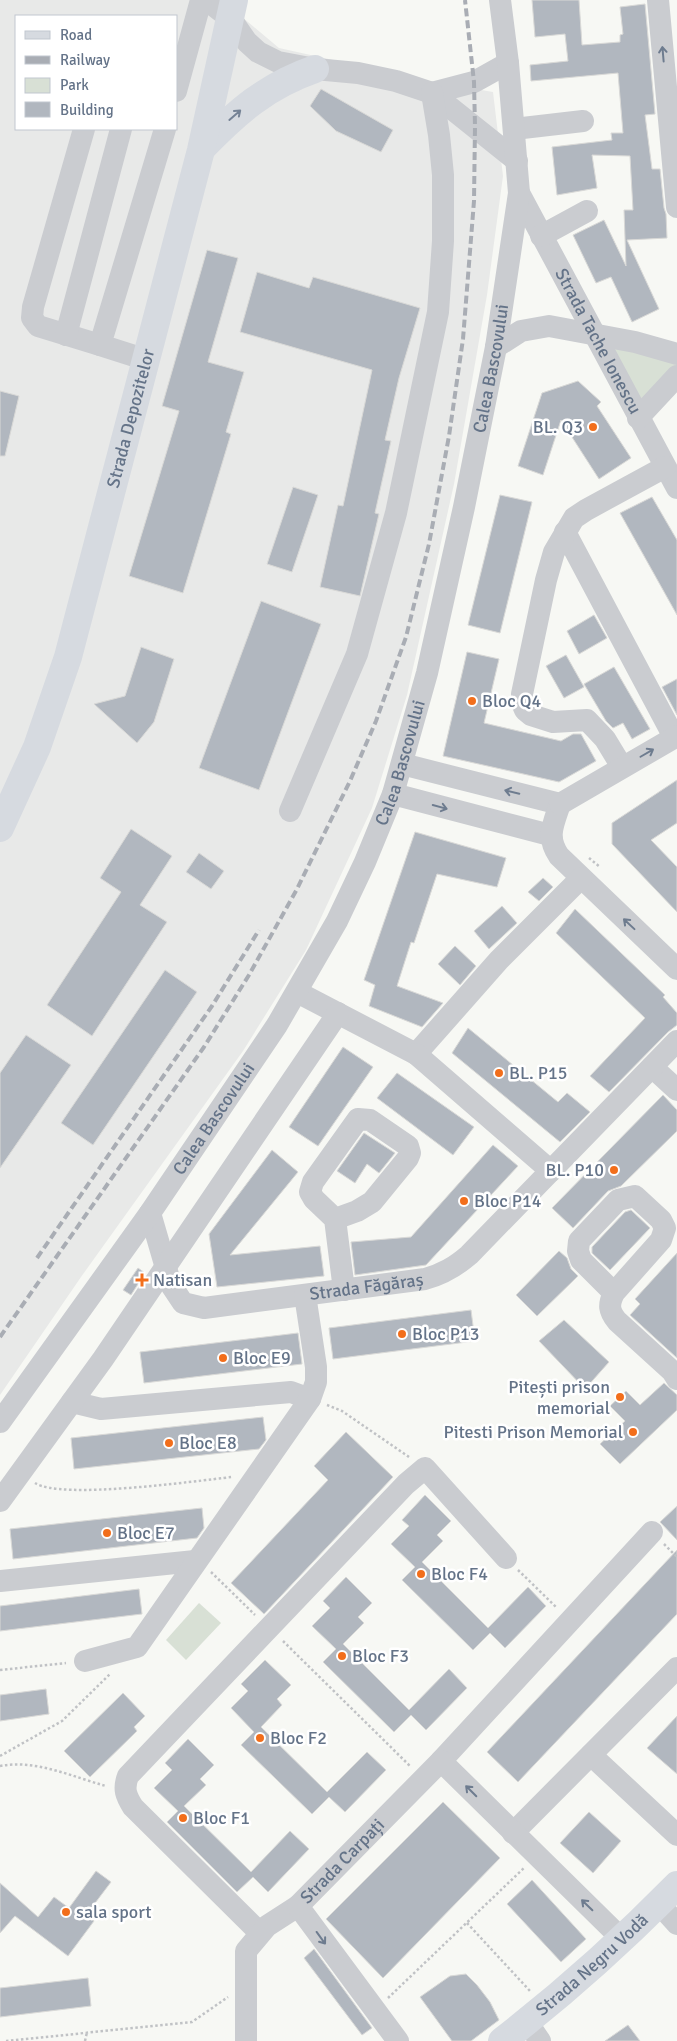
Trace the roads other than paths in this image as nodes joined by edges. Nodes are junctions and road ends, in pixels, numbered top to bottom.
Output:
1 (201, 0) edge
2 (500, 0) edge
3 (658, 0) edge
4 (233, 10) edge
5 (508, 63) junction
6 (315, 69) junction
7 (671, 82) edge
8 (178, 84) edge
9 (432, 94) junction
10 (583, 121) dead end
11 (514, 129) junction
12 (84, 130) edge
13 (121, 130) edge
14 (159, 130) edge
15 (201, 150) junction
16 (517, 161) junction
17 (518, 192) junction
18 (677, 207) edge
19 (587, 211) dead end
20 (541, 236) junction
21 (66, 334) junction
22 (593, 334) junction
23 (100, 346) junction
24 (496, 347) junction
25 (677, 354) edge
26 (147, 360) junction
27 (677, 376) edge
28 (638, 418) junction
29 (665, 466) junction
30 (677, 488) edge
31 (565, 532) junction
32 (676, 737) edge
33 (402, 764) junction
34 (622, 767) junction
35 (393, 794) junction
36 (560, 804) junction
37 (290, 811) dead end
38 (0, 828) edge
39 (550, 836) junction
40 (580, 878) junction
41 (673, 956) edge
42 (297, 992) junction
43 (338, 1013) junction
44 (677, 1041) edge
45 (416, 1054) junction
46 (652, 1067) junction
47 (677, 1090) edge
48 (551, 1172) junction
49 (150, 1213) junction
50 (335, 1219) junction
51 (166, 1267) junction
52 (344, 1290) junction
53 (614, 1294) dead end
54 (305, 1295) junction
55 (677, 1379) edge
56 (310, 1398) junction
57 (72, 1402) junction
58 (0, 1422) edge
59 (0, 1501) edge
60 (652, 1532) dead end
61 (506, 1558) road end
62 (196, 1560) junction
63 (0, 1581) edge
64 (85, 1662) road end
65 (677, 1668) edge
66 (591, 1755) junction
67 (441, 1761) junction
68 (513, 1833) junction
69 (677, 1835) edge
70 (668, 1894) edge
71 (298, 1906) junction
72 (677, 1924) edge
73 (260, 1933) junction
74 (622, 1938) junction
75 (537, 2023) edge
76 (246, 2041) edge
77 (398, 2041) edge
78 (502, 2041) edge

1 - 4 street
1 - 8 street
2 - 5 street, Calea Bascovului
7 -> 3 street
4 - 6 street
4 - 15 main road, Strada Depozitelor
5 - 9 street
5 - 11 street, Calea Bascovului
6 - 9 street
15 -> 6 main road
7 - 18 street
9 - 16 street
9 - 37 street
10 - 11 street
11 - 16 street, Calea Bascovului
12 - 21 street
13 - 21 street
14 - 23 street
15 - 26 main road, Strada Depozitelor
16 - 17 street, Calea Bascovului
17 - 20 street, Strada Tache Ionescu
17 - 24 street, Calea Bascovului
19 - 20 street
20 - 22 street, Strada Tache Ionescu
21 - 23 street
22 - 24 street
22 - 25 street
22 - 28 street, Strada Tache Ionescu
23 - 26 street
24 - 33 street, Calea Bascovului
26 - 38 main road, Strada Depozitelor
27 - 28 street
28 - 29 street, Strada Tache Ionescu
29 - 30 street, Strada Tache Ionescu
29 - 31 street
31 - 32 street
31 - 34 street
34 -> 32 street
33 - 35 street, Calea Bascovului
36 -> 33 street
34 - 36 street
35 -> 39 street
35 - 42 street, Calea Bascovului
36 - 39 street
39 - 40 street
41 -> 40 street
40 - 45 street
42 - 43 street
42 - 49 street, Calea Bascovului
43 - 45 street
43 - 51 street
44 - 46 street, Strada Făgăraș
45 - 48 street
46 - 47 street
46 - 48 street, Strada Făgăraș
48 - 52 street, Strada Făgăraș
49 - 51 street, Strada Făgăraș
49 - 58 street, Calea Bascovului
50 - 50 street
50 - 52 street
51 - 54 street, Strada Făgăraș
51 - 57 street
52 - 54 street, Strada Făgăraș
53 - 55 street
54 - 56 street
56 - 57 street
56 - 62 street
57 - 59 street
60 - 67 street, Strada Carpați
61 - 73 street
62 - 63 street
62 - 64 street
65 - 66 street
66 - 68 street
66 - 69 street
68 -> 67 street
67 - 71 street, Strada Carpați
74 -> 68 street
70 - 72 street
70 - 74 main road, Strada Negru Vodă
71 - 73 street
71 -> 77 street, Strada Carpați
73 - 76 street
74 - 75 main road, Strada Negru Vodă
75 - 78 main road, Strada Negru Vodă

